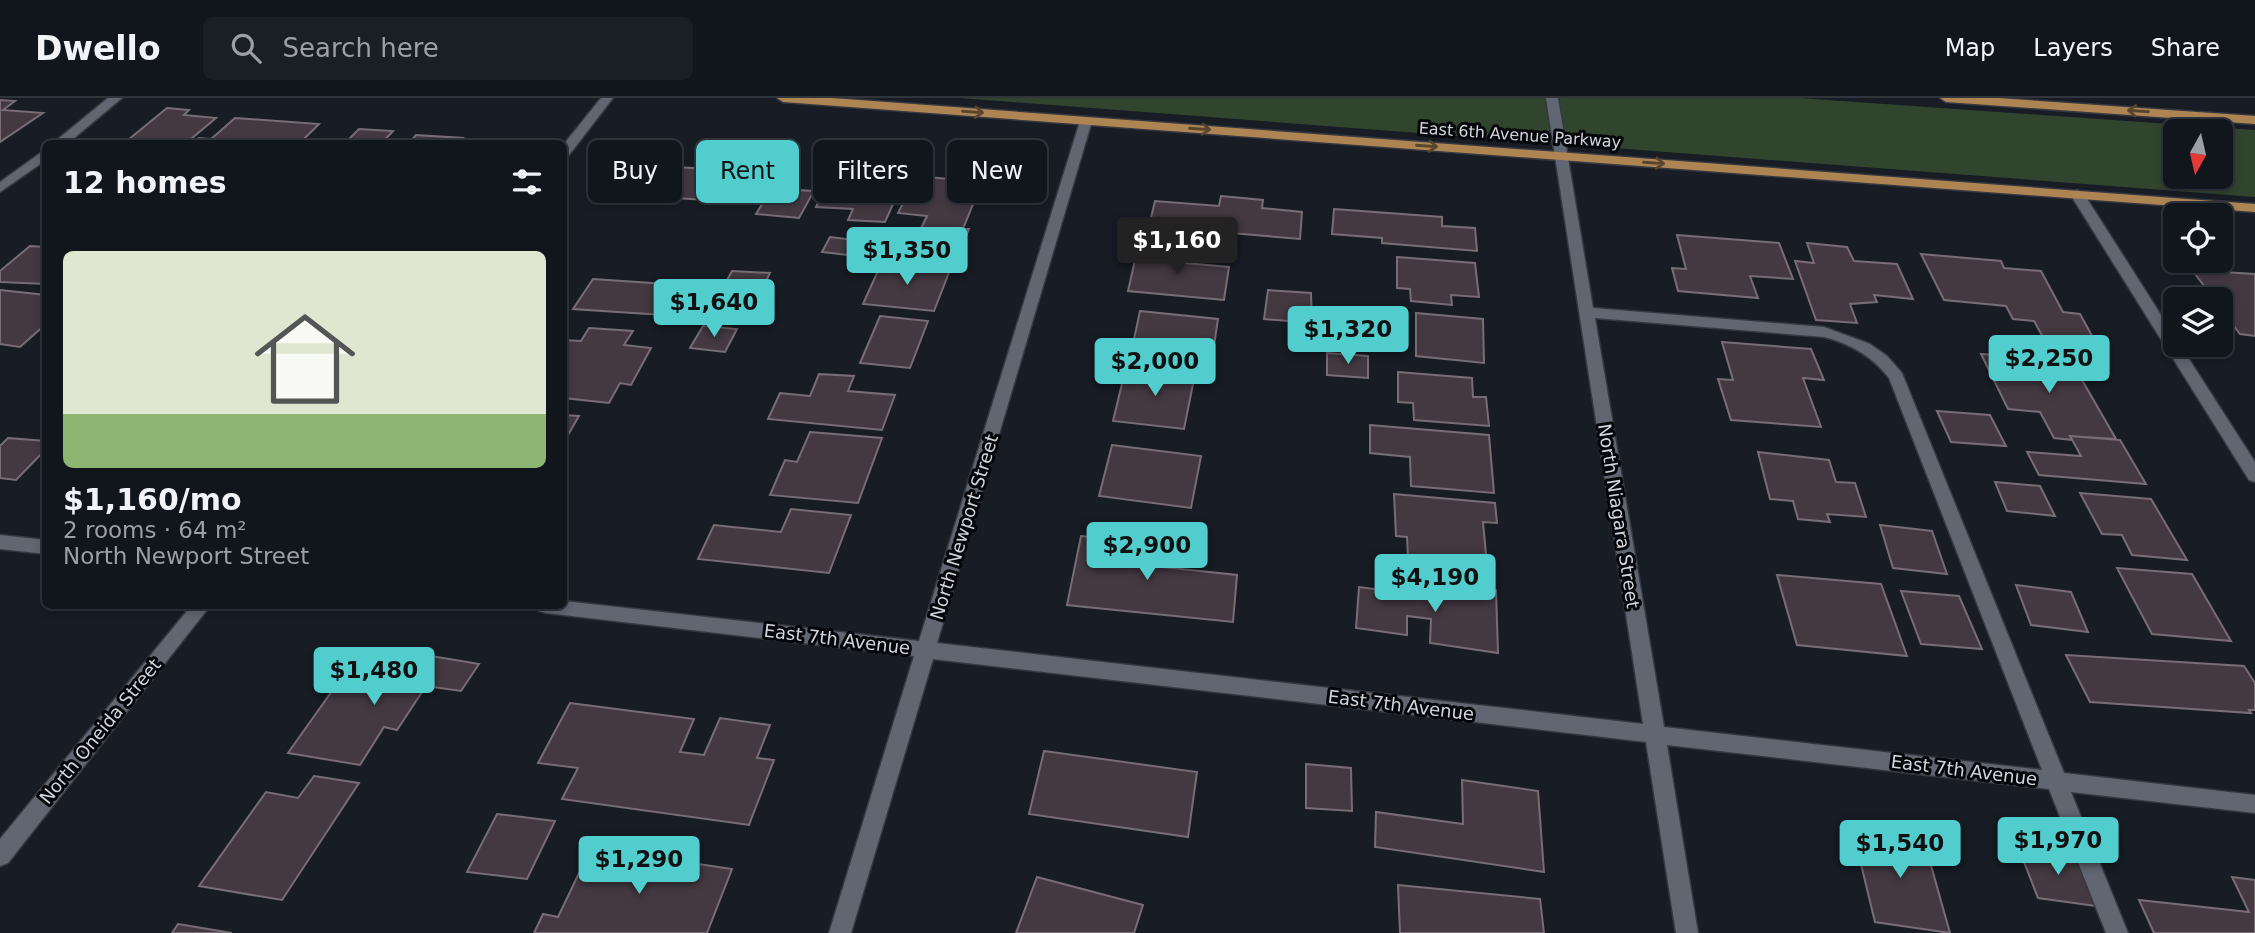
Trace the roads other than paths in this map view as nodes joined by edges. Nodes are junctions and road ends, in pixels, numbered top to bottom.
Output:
1 (116, 98) edge
2 (607, 98) edge
3 (783, 98) edge
4 (1552, 98) edge
5 (1946, 98) edge
6 (2014, 100) edge
7 (2255, 120) edge
8 (1086, 121) junction
9 (63, 140) edge
10 (567, 148) edge
11 (42, 156) edge
12 (1560, 156) junction
13 (0, 188) edge
14 (2077, 194) junction
15 (2255, 208) edge
16 (1586, 312) junction
17 (2255, 476) edge
18 (0, 542) edge
19 (42, 547) edge
20 (567, 608) edge
21 (199, 609) edge
22 (928, 650) junction
23 (1655, 734) junction
24 (2056, 781) junction
25 (2255, 804) edge
26 (0, 856) edge
27 (840, 933) edge
28 (1687, 933) edge
29 (2117, 933) edge

1 - 9 street
2 - 10 street
3 -> 8 main road, East 6th Avenue Parkway
4 - 12 street, North Niagara Street
5 - 6 main road
7 -> 6 main road
8 -> 12 main road, East 6th Avenue Parkway
8 - 22 street, North Newport Street
11 - 13 street
12 -> 14 main road, East 6th Avenue Parkway
12 - 16 street, North Niagara Street
14 - 15 main road, East 6th Avenue Parkway
14 - 17 street
16 - 23 street, North Niagara Street
16 - 24 street
18 - 19 street
20 - 22 street, East 7th Avenue
21 - 26 street, North Oneida Street
22 - 23 street, East 7th Avenue
22 - 27 street, North Newport Street
23 - 24 street, East 7th Avenue
23 - 28 street, North Niagara Street
24 - 25 street, East 7th Avenue
24 - 29 street

